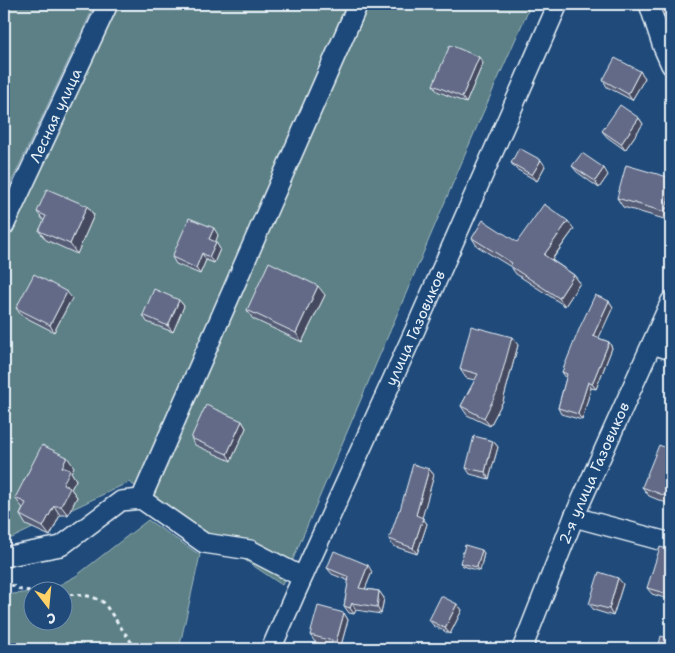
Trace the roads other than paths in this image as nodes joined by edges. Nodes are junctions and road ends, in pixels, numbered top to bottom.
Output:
1 (108, 4) edge
2 (358, 4) edge
3 (558, 4) edge
4 (649, 4) edge
5 (671, 65) edge
6 (4, 226) edge
7 (671, 301) edge
8 (652, 344) junction
9 (671, 350) edge
10 (142, 499) junction
11 (574, 517) junction
12 (671, 543) edge
13 (4, 557) edge
14 (302, 577) junction
15 (271, 649) edge
16 (522, 649) edge

1 - 6 street, Лесная улица
2 - 10 street
3 - 14 street, улица Газовиков
4 - 5 street
7 - 8 street, 2-я улица Газовиков
8 - 9 street
8 - 11 street, 2-я улица Газовиков
10 - 13 street
10 - 14 street
11 - 12 street
11 - 16 street, 2-я улица Газовиков
14 - 15 street, улица Газовиков

